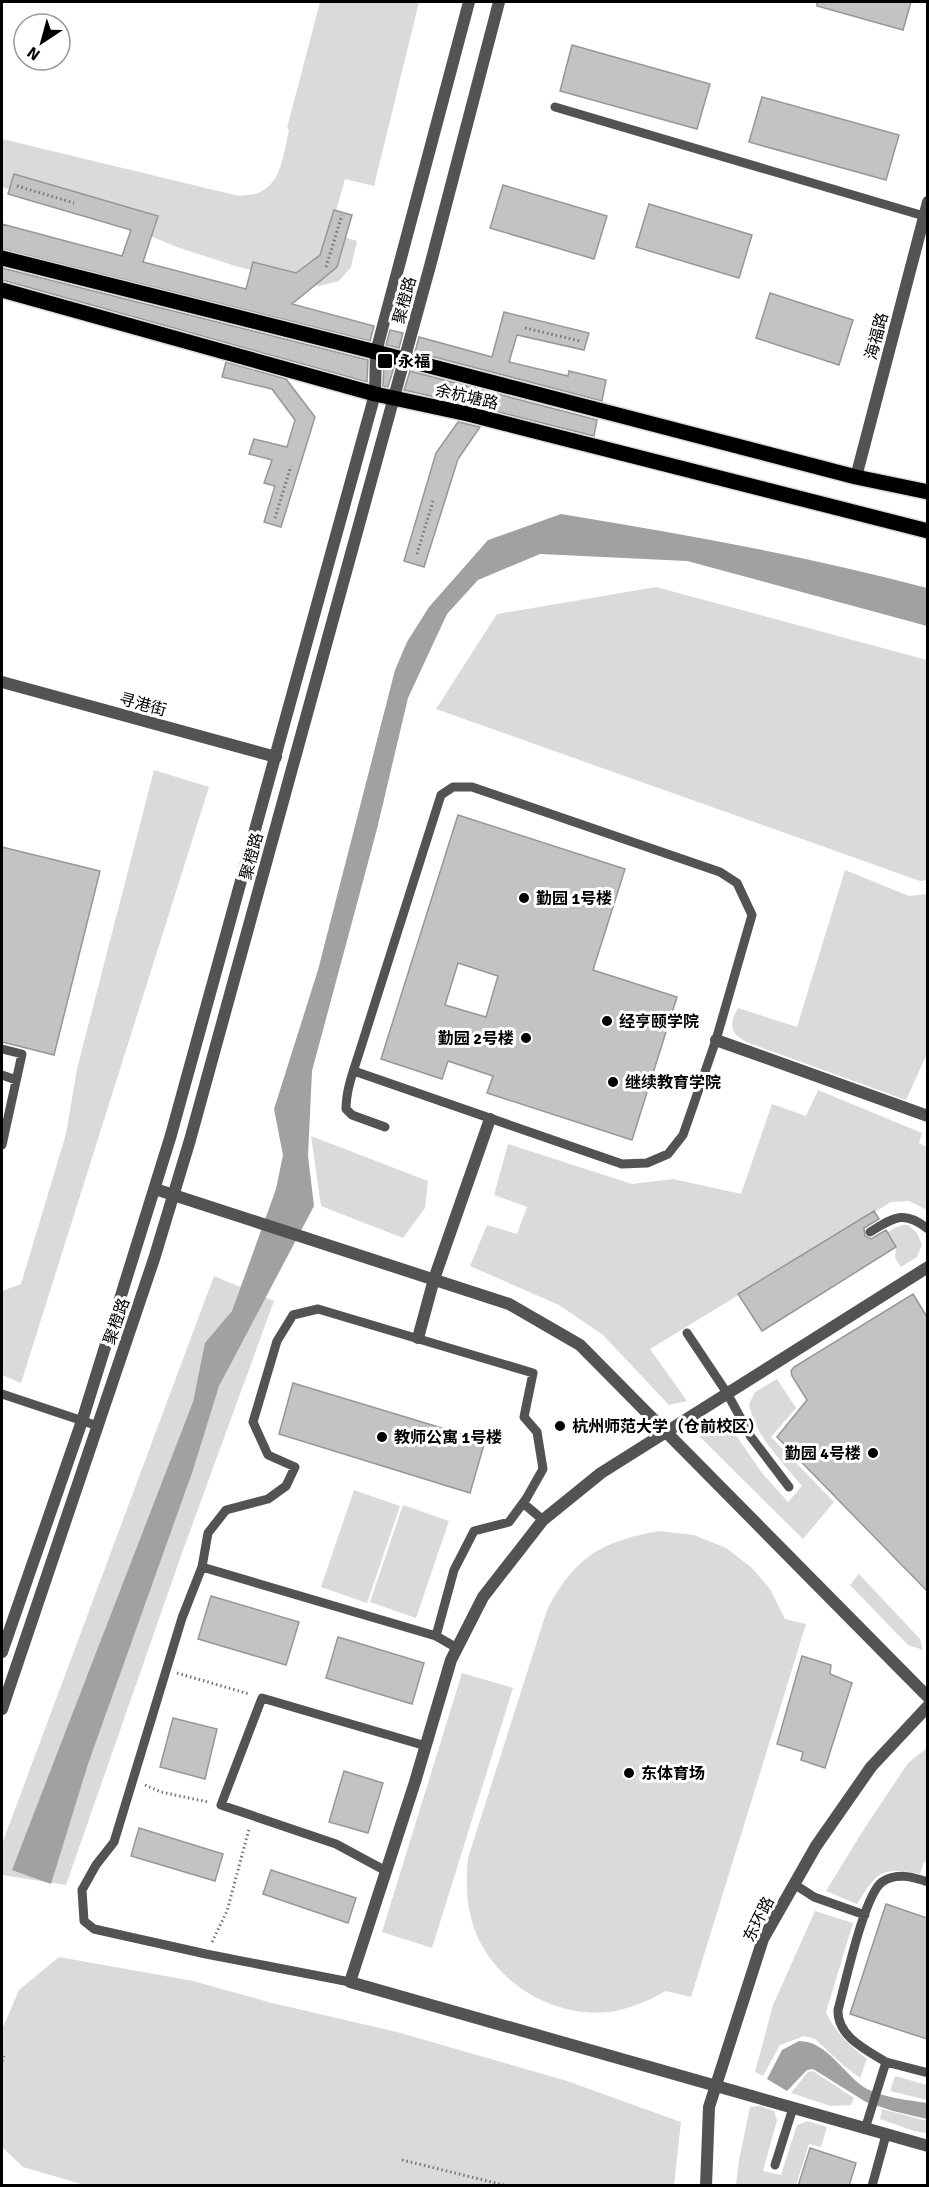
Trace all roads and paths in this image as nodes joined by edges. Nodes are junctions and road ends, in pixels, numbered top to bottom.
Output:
1 (469, 2) edge
2 (499, 2) edge
3 (555, 107) dead end
4 (17, 186) dead end
5 (74, 202) dead end
6 (927, 202) edge
7 (342, 215) dead end
8 (924, 216) junction
9 (2, 258) edge
10 (326, 267) dead end
11 (2, 290) edge
12 (525, 328) dead end
13 (580, 341) dead end
14 (376, 352) junction
15 (405, 360) junction
16 (375, 394) junction
17 (394, 399) junction
18 (291, 466) dead end
19 (856, 477) junction
20 (927, 492) edge
21 (433, 501) dead end
22 (275, 518) dead end
23 (927, 531) edge
24 (417, 554) dead end
25 (2, 682) edge
26 (276, 757) junction
27 (716, 1040) junction
28 (2, 1049) edge
29 (354, 1071) junction
30 (2, 1075) edge
31 (16, 1080) junction
32 (927, 1116) edge
33 (490, 1119) junction
34 (385, 1127) dead end
35 (2, 1145) edge
36 (155, 1189) junction
37 (173, 1196) junction
38 (927, 1229) edge
39 (870, 1232) dead end
40 (927, 1267) edge
41 (434, 1279) junction
42 (687, 1333) dead end
43 (418, 1338) junction
44 (727, 1393) junction
45 (2, 1394) edge
46 (82, 1421) junction
47 (98, 1426) junction
48 (666, 1432) junction
49 (789, 1487) dead end
50 (523, 1503) junction
51 (543, 1520) junction
52 (202, 1567) junction
53 (436, 1636) junction
54 (457, 1648) junction
55 (2, 1652) edge
56 (167, 1670) junction
57 (927, 1697) edge
58 (262, 1698) junction
59 (927, 1706) edge
60 (2, 1709) edge
61 (426, 1746) junction
62 (133, 1781) junction
63 (221, 1805) junction
64 (253, 1816) junction
65 (386, 1871) junction
66 (927, 1881) edge
67 (794, 1884) junction
68 (865, 1915) junction
69 (206, 1954) junction
70 (350, 1982) junction
71 (4, 2056) dead end
72 (2, 2061) edge
73 (886, 2062) junction
74 (927, 2073) edge
75 (716, 2085) junction
76 (793, 2108) junction
77 (865, 2129) junction
78 (886, 2135) junction
79 (927, 2146) edge
80 (402, 2160) dead end
81 (776, 2164) dead end
82 (508, 2186) edge
83 (706, 2186) edge
84 (872, 2186) edge

1 - 14 street, 聚橙路
2 - 15 street, 聚橙路
3 - 8 lane
4 - 5 path
6 - 8 street, 海福路
7 - 10 path
8 - 19 street, 海福路
9 - 14 main road, 余杭塘路
11 - 16 main road, 余杭塘路
12 - 13 path
14 - 15 main road, 余杭塘路
14 - 16 street, 聚橙路
15 - 17 street, 聚橙路
15 - 19 main road, 余杭塘路
16 - 17 main road, 余杭塘路
16 - 26 street, 聚橙路
17 - 23 main road, 余杭塘路
17 - 37 street, 聚橙路
18 - 22 path
19 - 20 main road, 余杭塘路
21 - 24 path
25 - 26 street, 寻港街
26 - 36 street, 聚橙路
27 - 29 lane
27 - 32 street
27 - 33 lane
28 - 31 lane
29 - 33 lane
29 - 34 lane
30 - 31 lane
31 - 35 lane
33 - 41 street
36 - 37 street
36 - 46 street, 聚橙路
37 - 41 street
37 - 47 street, 聚橙路
38 - 39 lane
40 - 44 street
41 - 43 street
41 - 48 street
42 - 44 lane
43 - 50 lane
43 - 52 lane
44 - 48 street
44 - 49 lane
45 - 46 lane
46 - 47 lane
46 - 55 street, 聚橙路
47 - 60 street, 聚橙路
48 - 51 street
48 - 57 street
50 - 51 lane
50 - 53 lane
51 - 54 street
52 - 53 lane
52 - 56 lane
53 - 54 lane
54 - 61 street
56 - 58 path
56 - 62 lane
58 - 61 lane
58 - 63 lane
59 - 67 street, 东环路
61 - 65 street
62 - 63 path
62 - 69 lane
63 - 64 lane
64 - 65 lane
64 - 69 path
65 - 70 street
66 - 68 lane
67 - 68 lane
67 - 75 street, 东环路
68 - 73 lane
69 - 70 lane
70 - 75 street
71 - 72 path
73 - 74 lane
73 - 77 lane
75 - 76 street
75 - 83 street, 东环路
76 - 77 street
76 - 81 lane
77 - 78 street
78 - 79 street
78 - 84 lane
80 - 82 path

